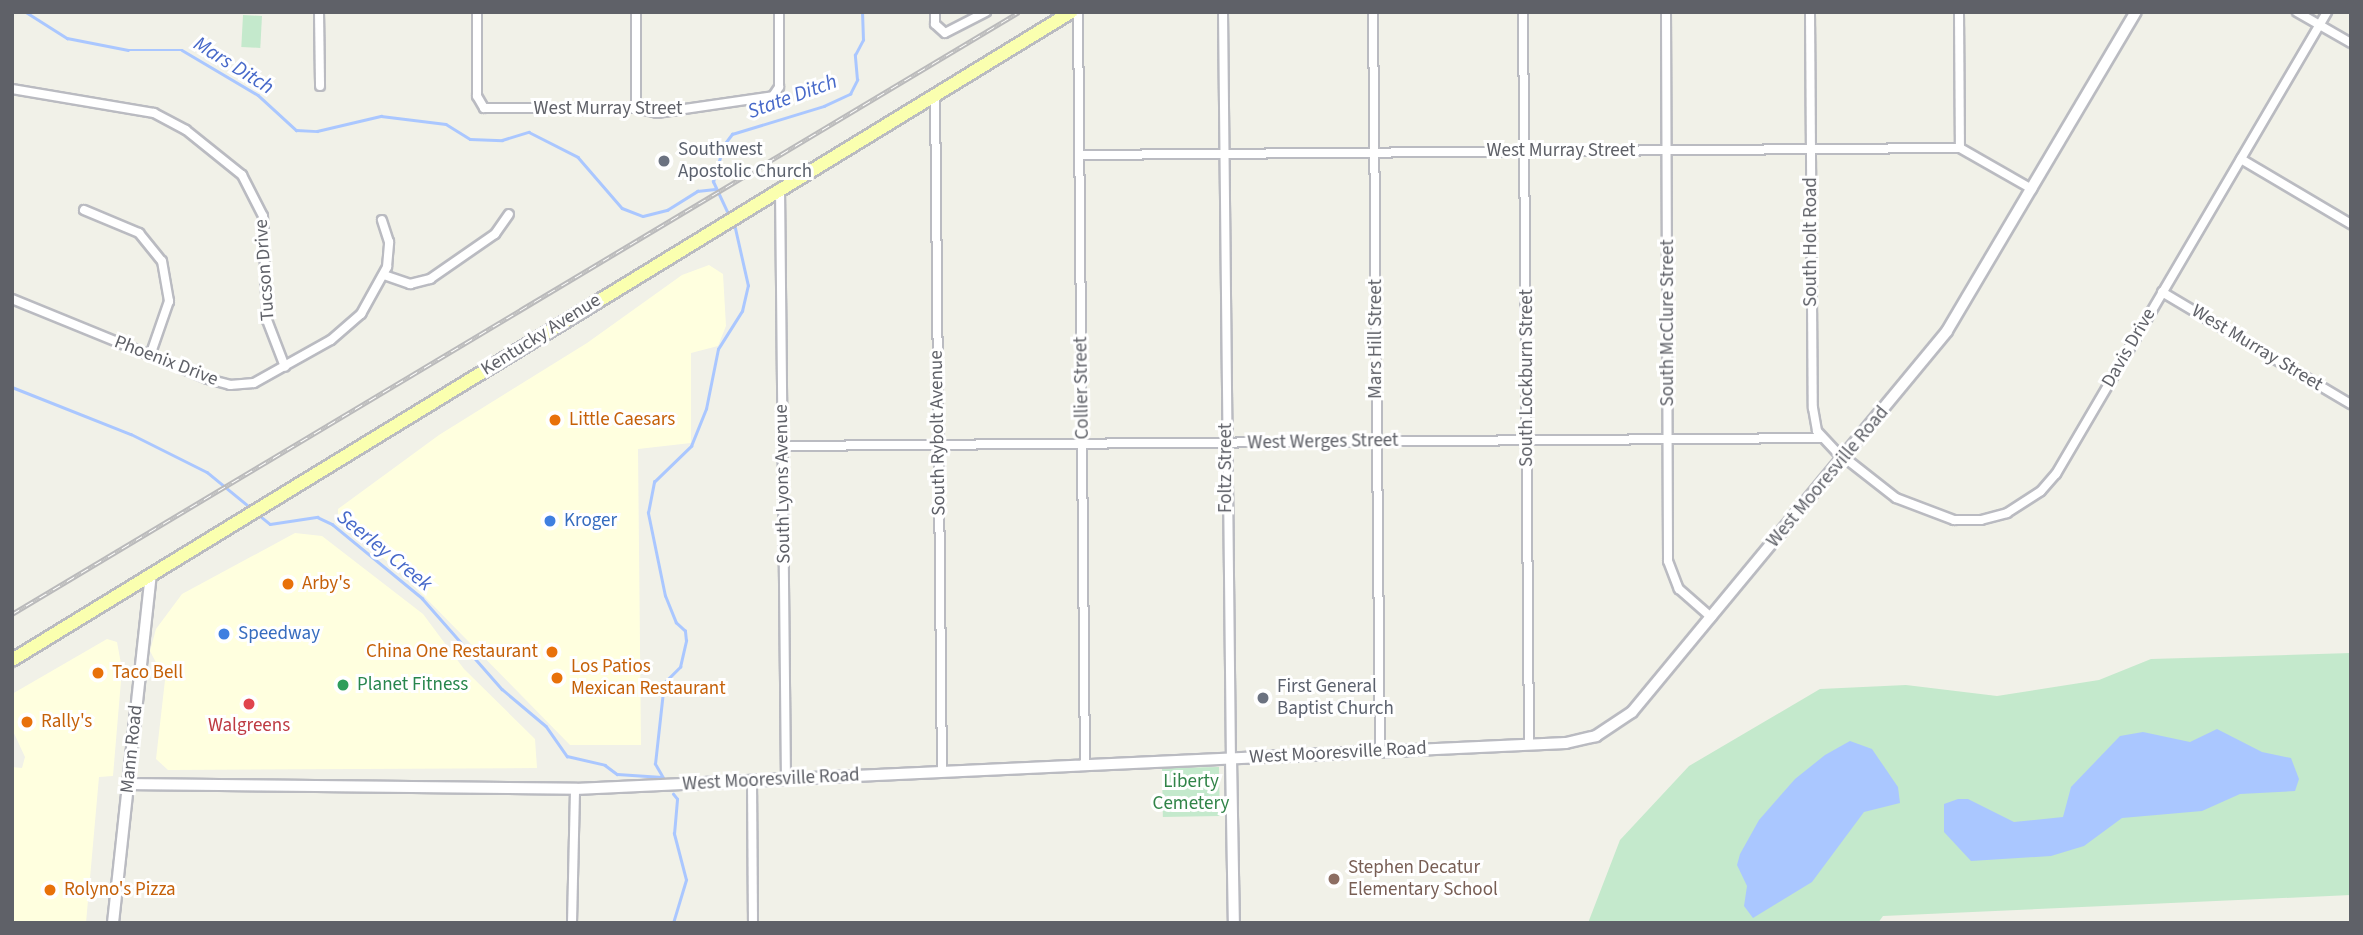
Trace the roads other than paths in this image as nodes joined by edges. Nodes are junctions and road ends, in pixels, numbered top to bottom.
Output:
1 (319, 12) edge
2 (477, 12) edge
3 (636, 12) edge
4 (779, 12) edge
5 (935, 12) edge
6 (986, 12) edge
7 (1071, 12) edge
8 (1078, 12) edge
9 (1223, 12) edge
10 (1373, 12) edge
11 (1523, 12) edge
12 (1666, 12) edge
13 (1810, 12) edge
14 (1959, 12) edge
15 (2136, 12) edge
16 (2297, 12) edge
17 (2327, 12) edge
18 (2320, 26) junction
19 (2351, 43) edge
20 (320, 86) dead end
21 (12, 89) edge
22 (934, 94) junction
23 (636, 108) junction
24 (1960, 148) junction
25 (1810, 149) junction
26 (1667, 150) junction
27 (1375, 152) junction
28 (1525, 152) junction
29 (1224, 153) junction
30 (1080, 155) junction
31 (2241, 159) junction
32 (780, 188) junction
33 (2032, 189) junction
34 (84, 210) dead end
35 (509, 214) dead end
36 (382, 219) dead end
37 (2351, 224) edge
38 (384, 275) junction
39 (2162, 292) junction
40 (12, 299) edge
41 (150, 356) junction
42 (285, 367) junction
43 (2351, 404) edge
44 (1821, 438) junction
45 (1668, 439) junction
46 (1528, 440) junction
47 (1377, 441) junction
48 (1225, 443) junction
49 (1083, 444) junction
50 (939, 445) junction
51 (783, 446) junction
52 (1844, 459) junction
53 (151, 575) junction
54 (1711, 617) junction
55 (12, 660) edge
56 (1529, 744) junction
57 (1380, 751) junction
58 (1231, 758) junction
59 (1085, 765) junction
60 (942, 771) junction
61 (786, 779) junction
62 (752, 781) junction
63 (128, 784) junction
64 (575, 789) junction
65 (113, 923) edge
66 (572, 923) edge
67 (753, 923) edge
68 (1234, 923) edge

1 - 20 street
2 - 23 street, West Murray Street
3 - 23 street
4 - 23 street, West Murray Street
5 - 6 street
7 - 22 main road, Kentucky Avenue
8 - 30 street, Collier Street
9 - 29 street, Foltz Street
10 - 27 street, Mars Hill Street
11 - 28 street, South Lockburn Street
12 - 26 street, South McClure Street
13 - 25 street, South Holt Road
14 - 24 street
15 - 33 main road, West Mooresville Road
16 - 18 street
17 - 18 street, Davis Drive
18 - 19 street
18 - 31 street, Davis Drive
21 - 42 street, Tucson Drive
22 - 32 main road, Kentucky Avenue
22 - 50 street, South Rybolt Avenue
24 - 25 street, West Murray Street
24 - 33 street
25 - 26 street, West Murray Street
25 - 44 street, South Holt Road
26 - 28 street, West Murray Street
26 - 45 street, South McClure Street
27 - 28 street, West Murray Street
27 - 29 street, West Murray Street
27 - 47 street, Mars Hill Street
28 - 46 street, South Lockburn Street
29 - 30 street, West Murray Street
29 - 48 street, Foltz Street
30 - 49 street, Collier Street
31 - 37 street
31 - 39 street, Davis Drive
32 - 51 street, South Lyons Avenue
32 - 53 main road, Kentucky Avenue
33 - 52 main road, West Mooresville Road
34 - 41 street
35 - 38 street
36 - 38 street
38 - 42 street, Phoenix Drive
39 - 43 street, West Murray Street
39 - 52 street, Davis Drive
40 - 41 street, Phoenix Drive
41 - 42 street, Phoenix Drive
44 - 45 street, West Werges Street
44 - 52 street
45 - 46 street, West Werges Street
45 - 54 street, South McClure Street
46 - 47 street, West Werges Street
46 - 56 street, South Lockburn Street
47 - 48 street, West Werges Street
47 - 57 street, Mars Hill Street
48 - 49 street, West Werges Street
48 - 58 street, Foltz Street
49 - 50 street, West Werges Street
49 - 59 street, Collier Street
50 - 51 street, West Werges Street
50 - 60 street, South Rybolt Avenue
51 - 61 street, South Lyons Avenue
52 - 54 main road, West Mooresville Road
53 - 55 main road, Kentucky Avenue
53 - 63 main road, Mann Road
54 - 56 main road, West Mooresville Road
56 - 57 main road, West Mooresville Road
57 - 58 main road, West Mooresville Road
58 - 59 main road, West Mooresville Road
58 - 68 main road, Foltz Street
59 - 60 main road, West Mooresville Road
60 - 61 main road, West Mooresville Road
61 - 62 main road, West Mooresville Road
62 - 64 main road, West Mooresville Road
62 - 67 street
63 - 64 main road, West Mooresville Road
63 - 65 main road, Mann Road
64 - 66 street

